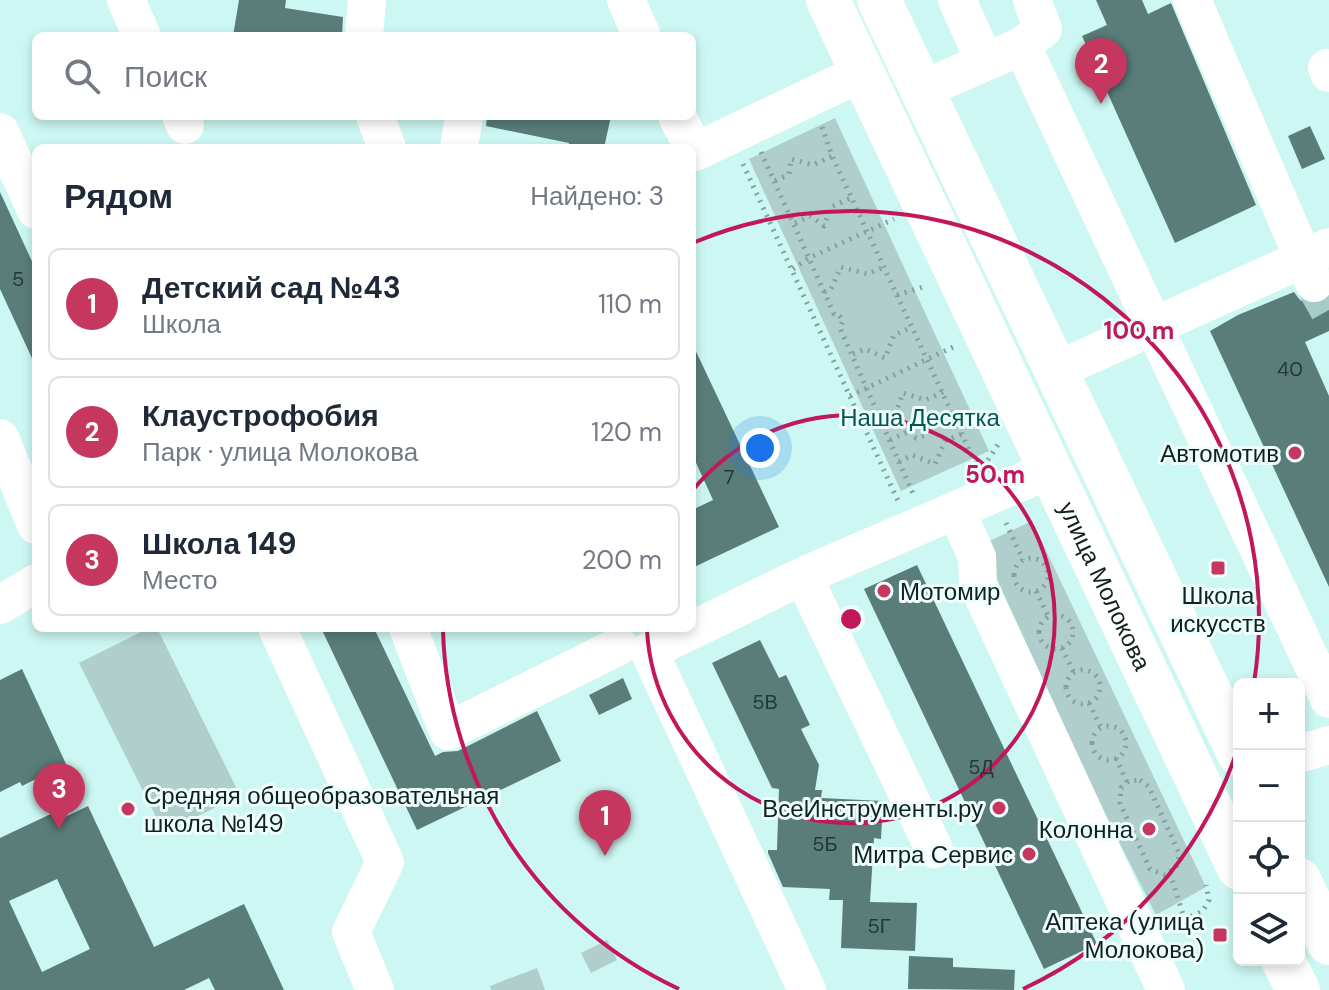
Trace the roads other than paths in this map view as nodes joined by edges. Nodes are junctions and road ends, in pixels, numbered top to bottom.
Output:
1 (367, 0) edge
2 (626, 0) edge
3 (828, 0) edge
4 (879, 0) edge
5 (957, 0) edge
6 (1032, 0) edge
7 (1192, 0) edge
8 (364, 32) edge
9 (640, 32) edge
10 (1022, 46) junction
11 (985, 62) junction
12 (863, 72) junction
13 (921, 90) junction
14 (376, 120) edge
15 (463, 120) edge
16 (680, 120) edge
17 (0, 132) edge
18 (386, 144) edge
19 (460, 144) edge
20 (703, 148) edge
21 (32, 201) edge
22 (1316, 263) edge
23 (1153, 326) junction
24 (1055, 371) junction
25 (0, 438) edge
26 (1049, 470) junction
27 (956, 510) junction
28 (32, 515) edge
29 (803, 576) junction
30 (32, 585) edge
31 (0, 605) edge
32 (696, 616) edge
33 (279, 632) edge
34 (410, 632) edge
35 (653, 632) edge
36 (626, 642) edge
37 (1329, 699) edge
38 (1329, 745) edge
39 (1237, 750) edge
40 (1305, 752) edge
41 (934, 849) dead end
42 (1233, 855) edge
43 (1305, 893) edge
44 (1329, 943) edge
45 (1286, 966) edge
46 (375, 990) edge
47 (807, 990) edge
48 (1166, 990) edge
49 (1298, 990) edge

1 - 8 lane
2 - 9 lane
3 - 12 main road, улица Молокова
4 - 13 main road, улица Молокова
5 - 11 lane
6 - 10 lane
7 - 22 lane
10 - 11 lane
10 - 23 lane
11 - 13 lane
12 - 20 lane
12 - 26 main road, улица Молокова
13 - 24 main road, улица Молокова
14 - 18 lane
15 - 19 lane
16 - 20 lane
17 - 21 lane
22 - 23 lane
23 - 24 lane
23 - 37 lane
24 - 39 main road, улица Молокова
25 - 28 lane
26 - 27 lane
26 - 42 main road, улица Молокова
27 - 29 lane
27 - 48 lane
29 - 32 lane
29 - 41 lane
30 - 31 lane
33 - 46 lane
34 - 36 lane
35 - 36 lane
36 - 47 lane
38 - 40 lane
43 - 44 main road
45 - 49 main road

